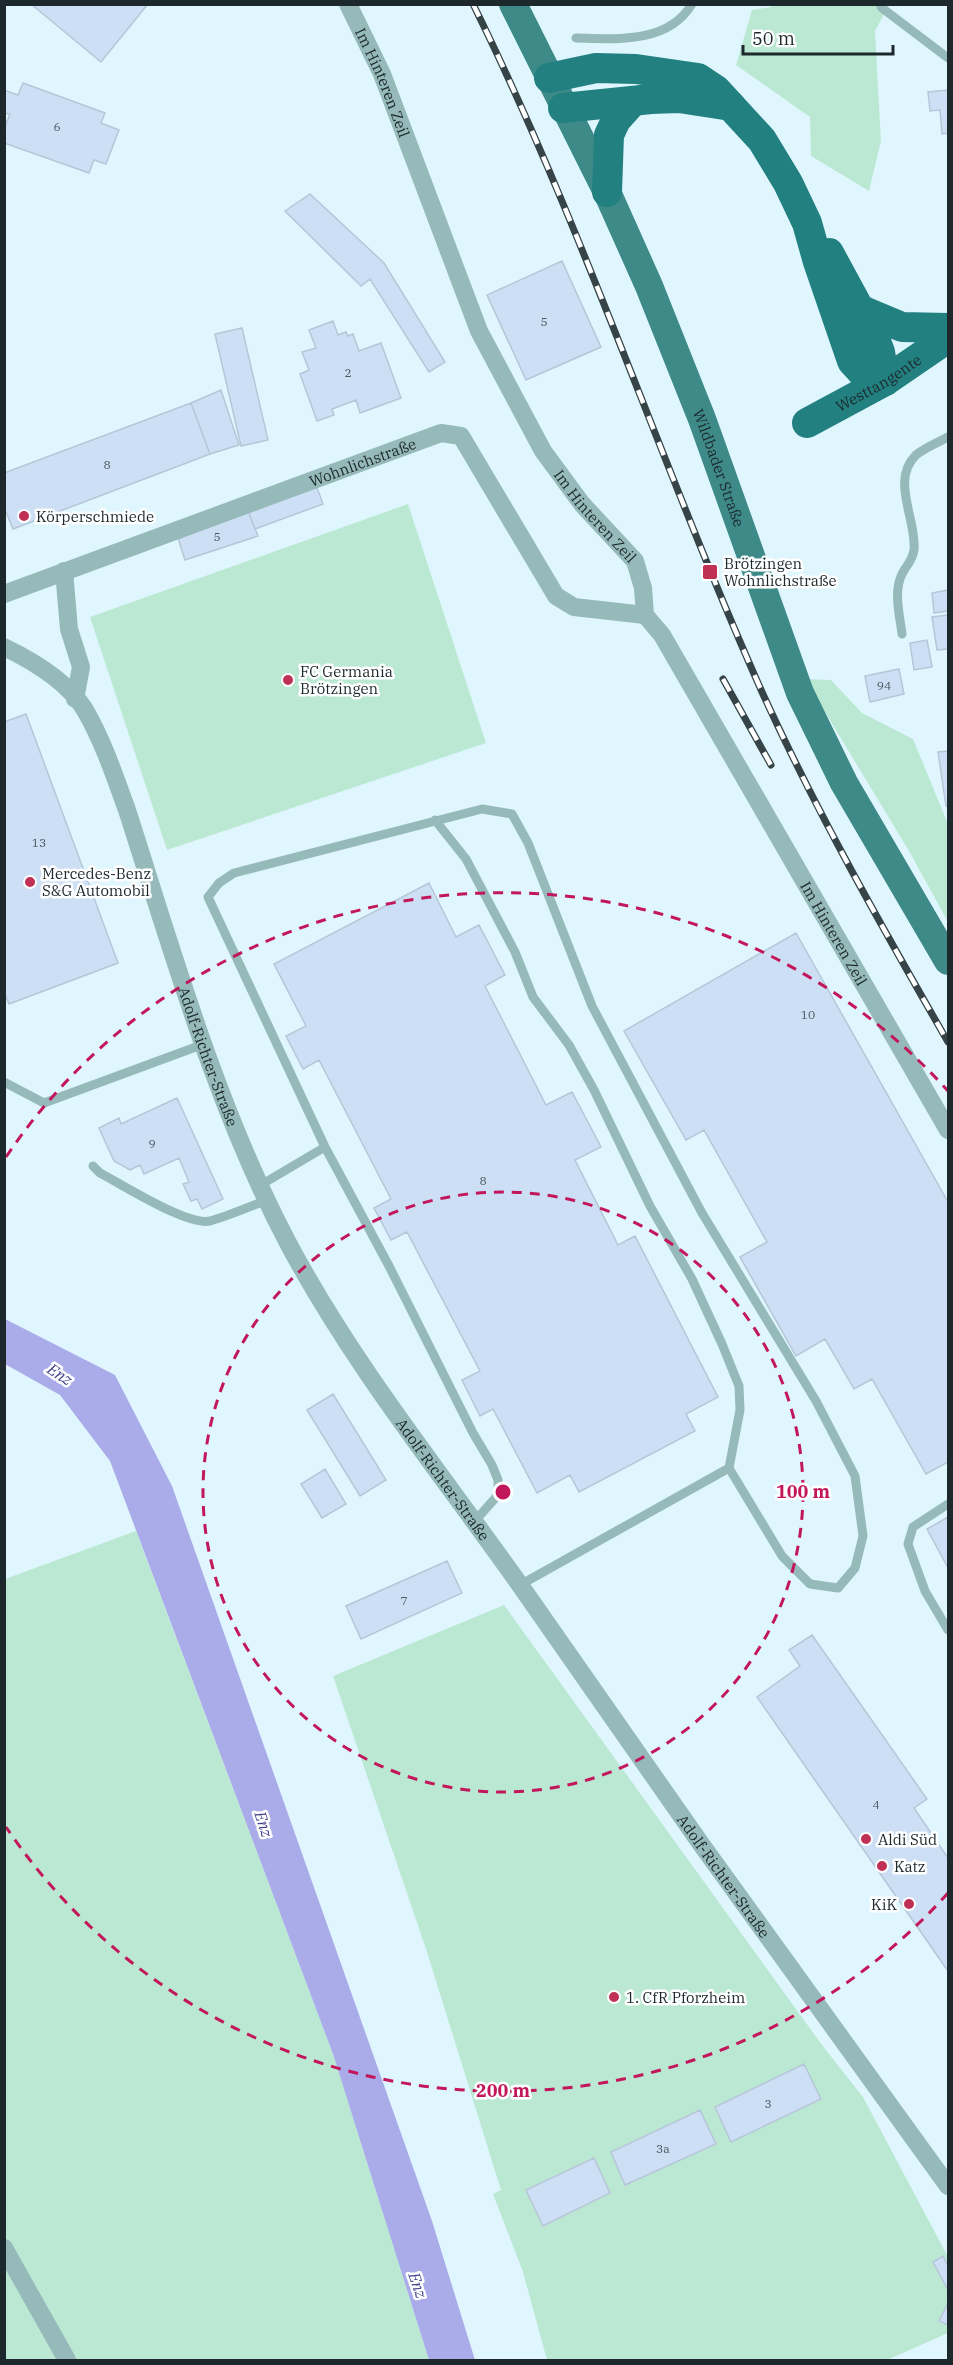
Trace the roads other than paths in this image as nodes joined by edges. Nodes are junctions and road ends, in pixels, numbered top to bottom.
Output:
1 (348, 4) edge
2 (513, 4) edge
3 (692, 4) edge
4 (880, 4) edge
5 (576, 38) dead end
6 (948, 58) edge
7 (549, 78) junction
8 (633, 101) junction
9 (731, 106) junction
10 (563, 108) junction
11 (607, 192) junction
12 (807, 223) junction
13 (859, 309) junction
14 (948, 328) edge
15 (948, 338) edge
16 (885, 381) junction
17 (807, 423) dead end
18 (948, 437) edge
19 (64, 571) junction
20 (4, 594) edge
21 (645, 615) junction
22 (902, 634) dead end
23 (4, 647) edge
24 (75, 699) junction
25 (435, 820) junction
26 (948, 961) edge
27 (204, 1044) junction
28 (4, 1082) edge
29 (948, 1130) edge
30 (325, 1147) junction
31 (93, 1166) dead end
32 (263, 1193) junction
33 (729, 1468) junction
34 (948, 1504) edge
35 (474, 1522) junction
36 (520, 1585) junction
37 (948, 1630) edge
38 (948, 2186) edge
39 (4, 2248) edge
40 (67, 2361) edge

1 - 21 street, Im Hinteren Zeil
2 - 7 main road, Wildbader Straße
3 - 5 lane
4 - 6 lane
7 - 9 highway
7 - 10 main road, Wildbader Straße
8 - 9 highway
8 - 10 highway
8 - 11 highway
9 - 12 highway
10 - 11 main road, Wildbader Straße
11 - 26 main road, Wildbader Straße
12 - 13 highway
12 - 16 highway
13 - 14 highway
13 - 16 highway
15 - 16 highway, Westtangente
16 - 17 highway, Westtangente
18 - 22 lane
19 - 20 street, Wohnlichstraße
19 - 21 street, Wohnlichstraße
19 - 24 street
21 - 29 street, Im Hinteren Zeil
23 - 24 street, Adolf-Richter-Straße
24 - 27 street, Adolf-Richter-Straße
25 - 30 lane
25 - 33 lane
25 - 33 lane
27 - 28 lane
27 - 32 street, Adolf-Richter-Straße
30 - 32 lane
30 - 35 lane
31 - 32 lane
32 - 35 street, Adolf-Richter-Straße
33 - 36 lane
34 - 37 lane
35 - 36 street, Adolf-Richter-Straße
36 - 38 street, Adolf-Richter-Straße
39 - 40 street

